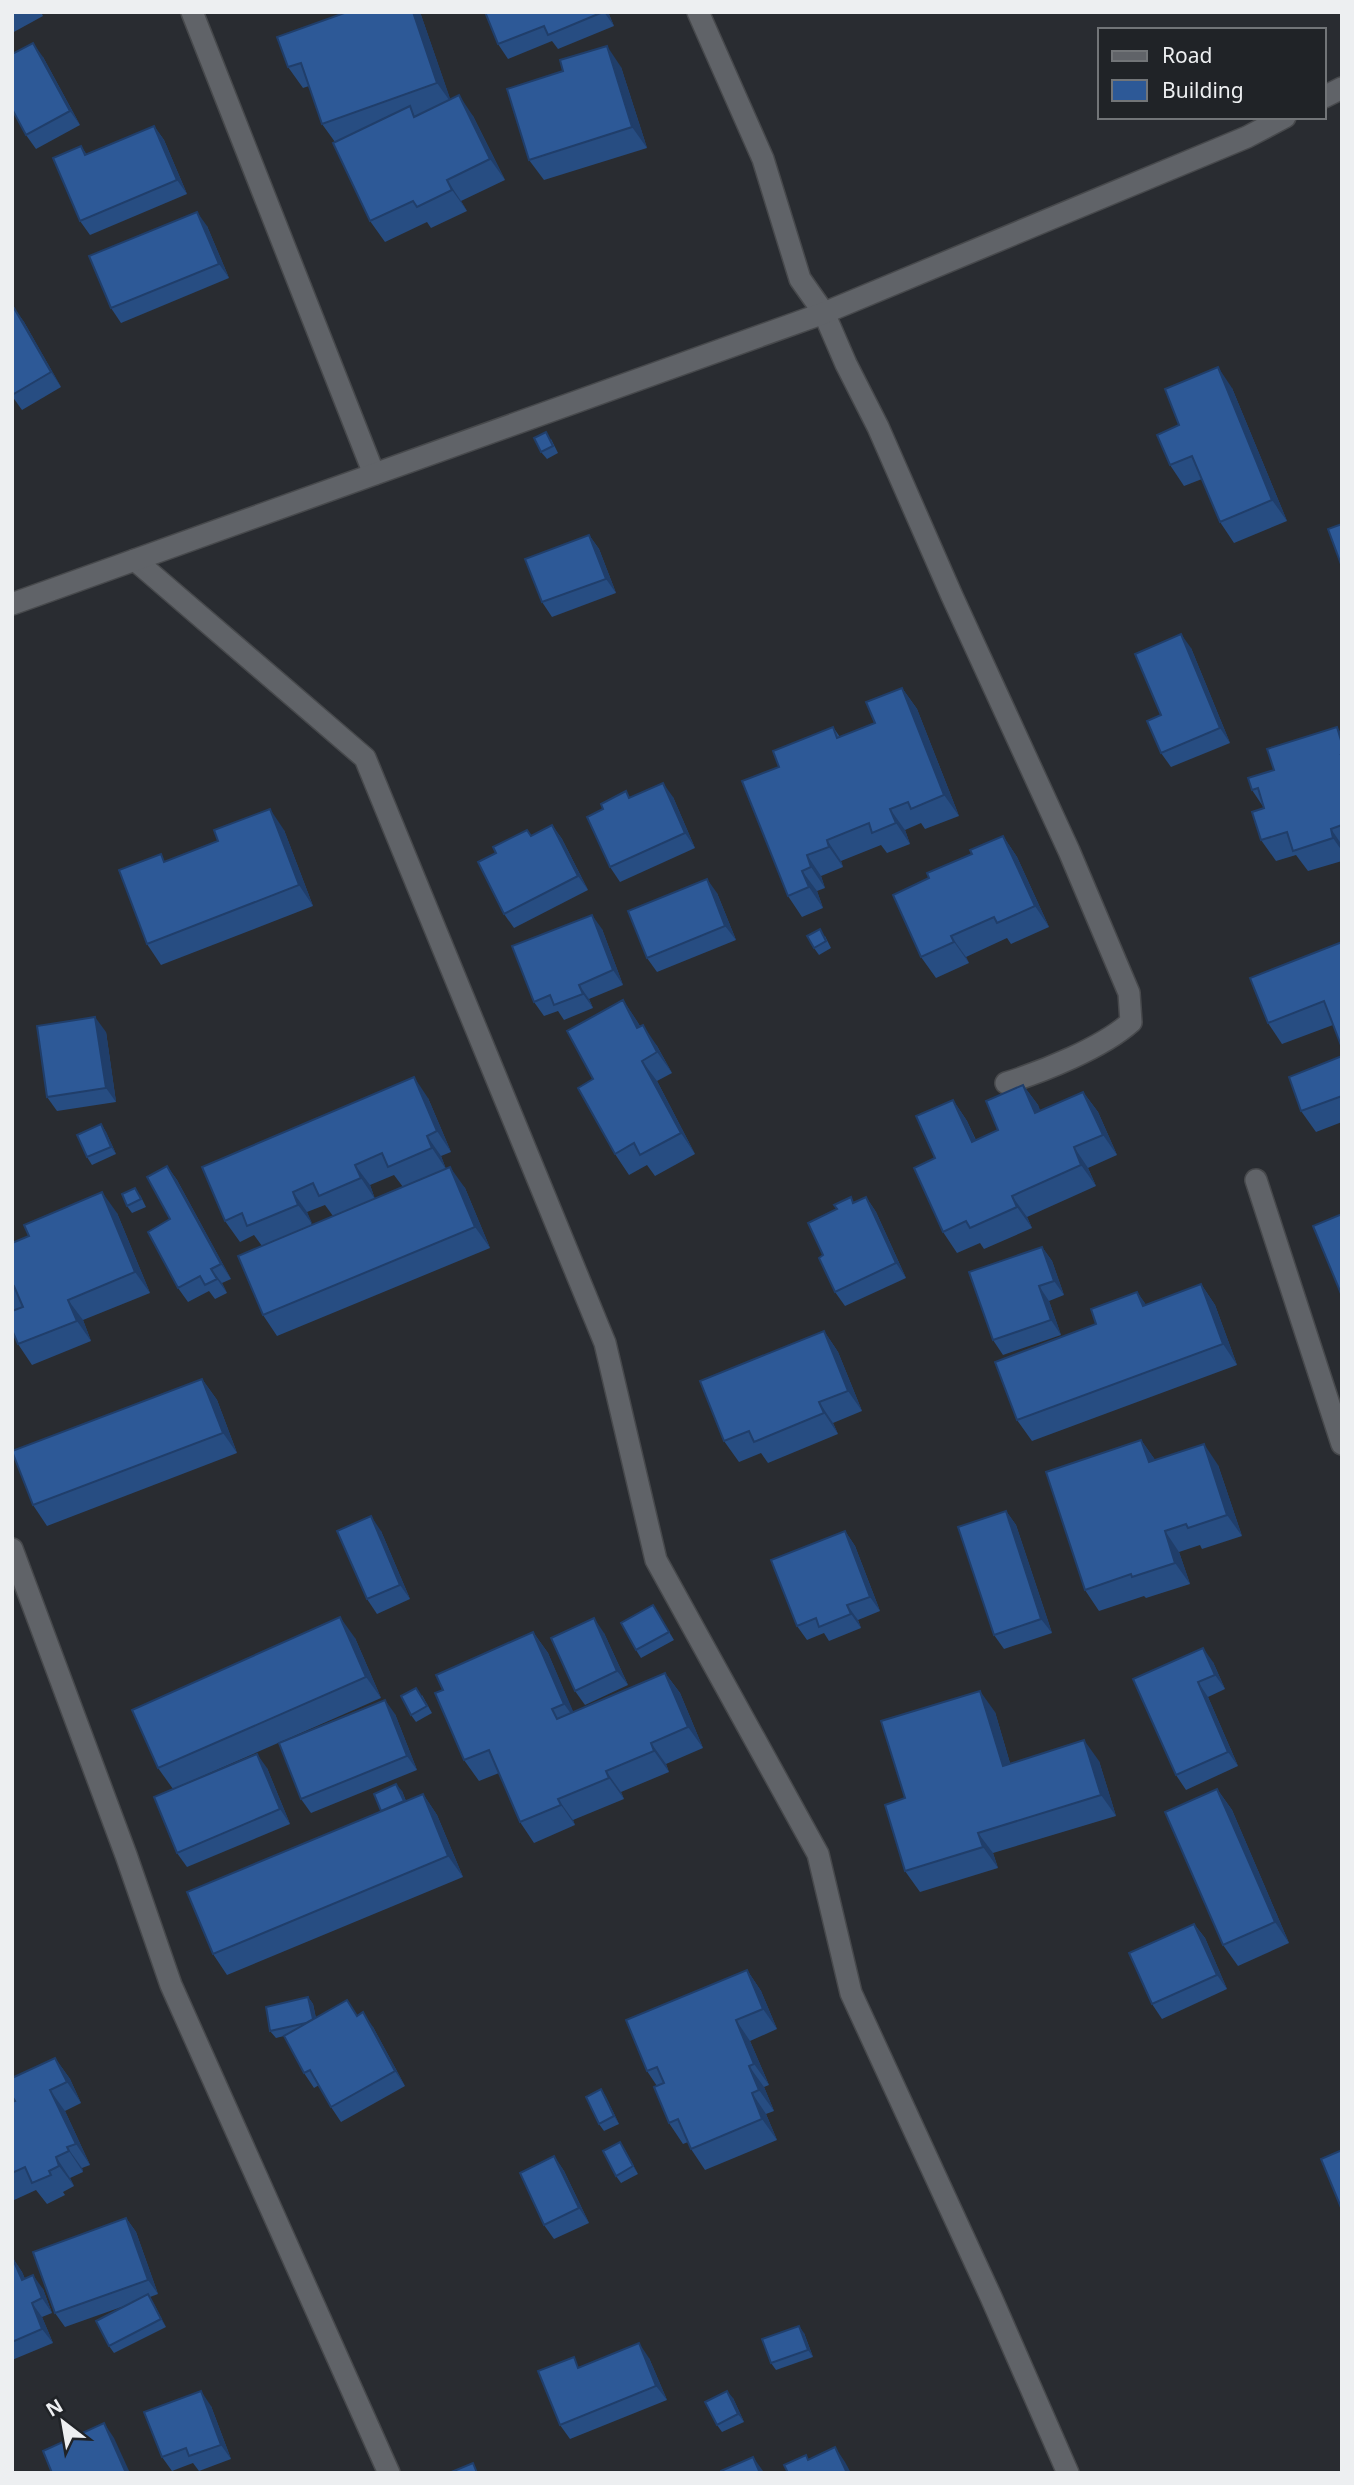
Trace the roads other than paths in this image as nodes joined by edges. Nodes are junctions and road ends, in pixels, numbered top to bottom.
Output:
1 (192, 12) edge
2 (698, 12) edge
3 (1342, 88) edge
4 (1326, 96) edge
5 (1281, 119) edge
6 (824, 313) junction
7 (374, 474) junction
8 (135, 560) junction
9 (12, 604) edge
10 (1006, 1083) dead end
11 (1256, 1180) dead end
12 (1342, 1444) edge
13 (12, 1549) edge
14 (389, 2473) edge
15 (1068, 2473) edge

1 - 7 street
2 - 6 street
3 - 4 street
5 - 6 street
6 - 7 street
6 - 10 street
7 - 8 street
8 - 9 street
8 - 15 street
11 - 12 street
13 - 14 street

